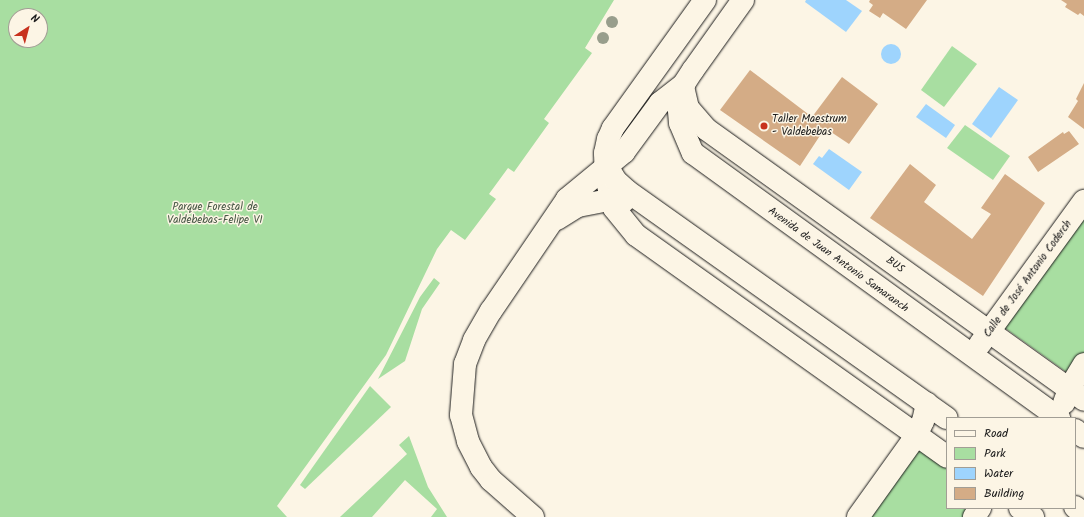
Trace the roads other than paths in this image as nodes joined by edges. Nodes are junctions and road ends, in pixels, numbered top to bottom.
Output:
1 (705, 0) edge
2 (743, 0) edge
3 (688, 77) junction
4 (607, 166) junction
5 (611, 200) junction
6 (1084, 201) edge
7 (647, 205) junction
8 (552, 224) junction
9 (990, 333) junction
10 (966, 352) junction
11 (1084, 364) edge
12 (1076, 395) edge
13 (927, 403) junction
14 (947, 417) edge
15 (1058, 417) edge
16 (1064, 417) edge
17 (1076, 431) edge
18 (916, 436) junction
19 (1084, 437) edge
20 (946, 456) edge
21 (1076, 508) edge
22 (1021, 509) edge
23 (1084, 514) edge
24 (533, 517) edge
25 (858, 517) edge
26 (1032, 517) edge

1 - 4 street
2 - 3 street
3 - 4 street
3 - 9 street, BUS
3 - 10 street, Avenida de Juan Antonio Samaranch
4 - 5 street
4 - 7 street
4 - 8 street
5 - 7 street
5 - 8 street
5 - 18 street
6 - 9 street, Calle de José Antonio Coderch
7 - 13 street
8 - 24 street
9 - 10 street, Calle de José Antonio Coderch
9 - 12 street, BUS
10 - 15 street, Avenida de Juan Antonio Samaranch
11 - 12 street
12 - 16 street
13 - 14 street
13 - 18 street
17 - 19 street
18 - 20 street
18 - 25 street
21 - 23 street
22 - 26 street

